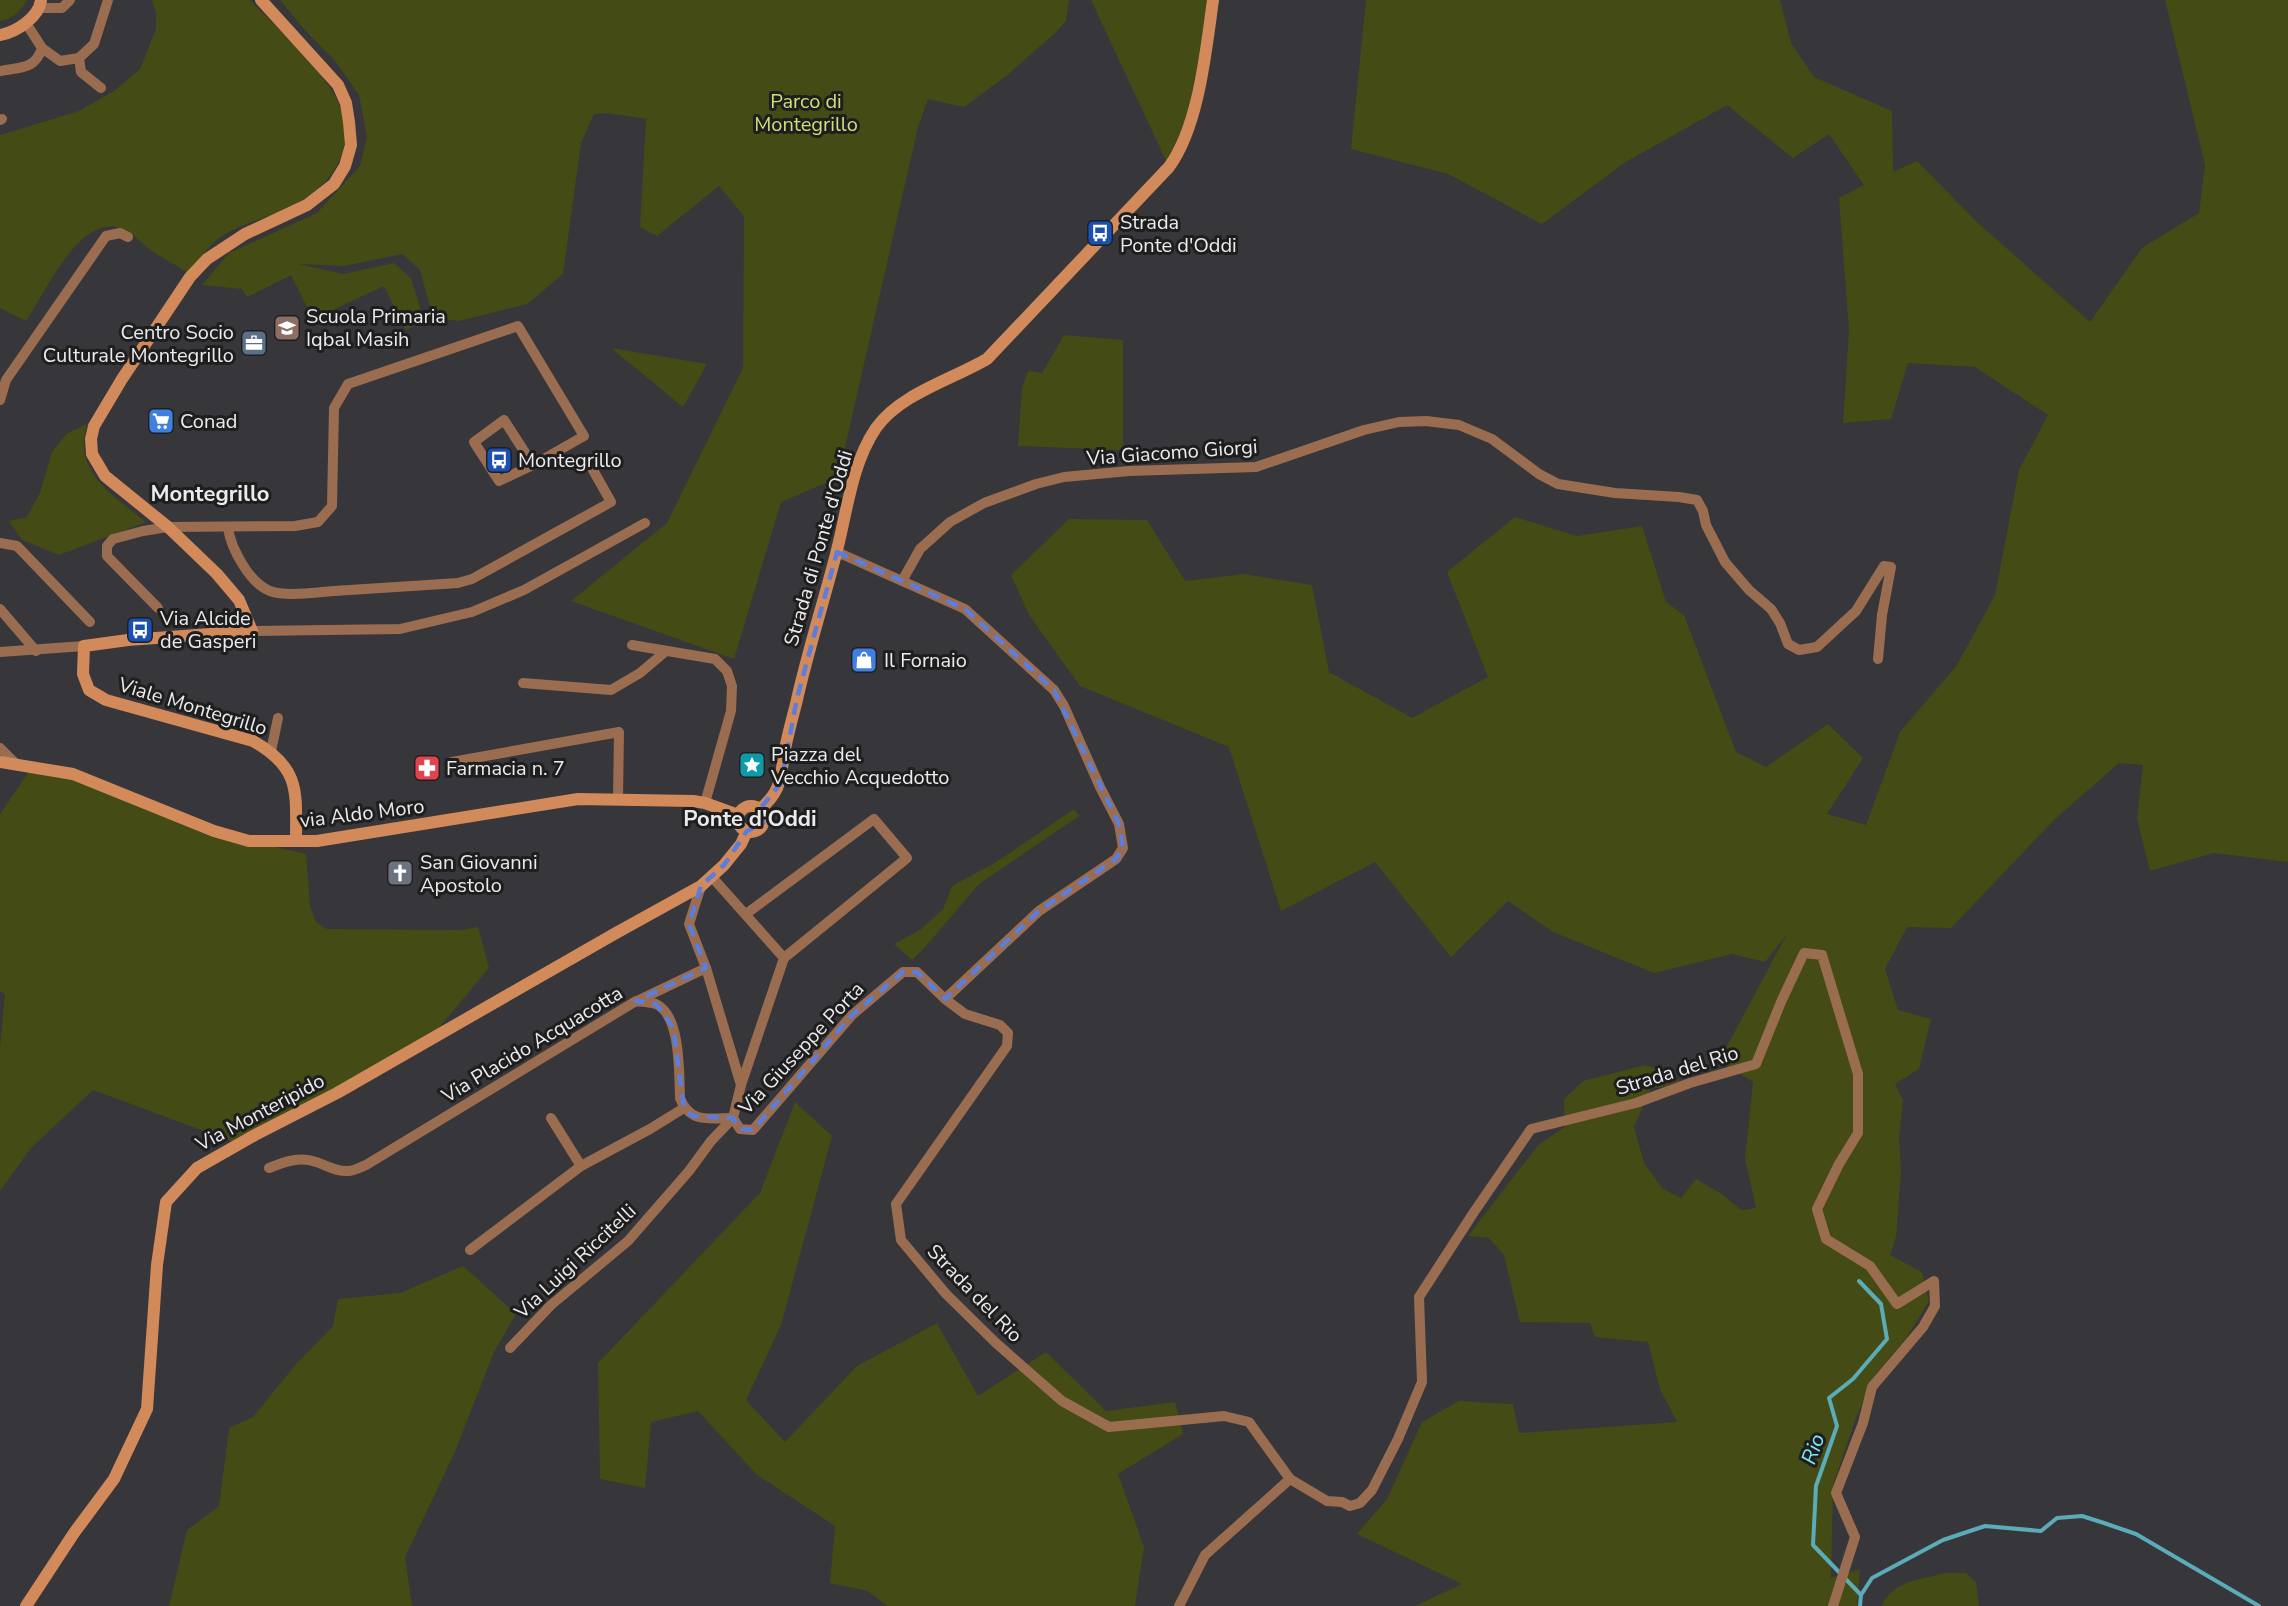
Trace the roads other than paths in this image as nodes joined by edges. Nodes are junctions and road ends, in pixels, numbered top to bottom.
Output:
1 (70, 0) edge
2 (108, 0) edge
3 (261, 0) edge
4 (1213, 0) edge
5 (40, 4) edge
6 (26, 23) junction
7 (0, 35) edge
8 (42, 48) junction
9 (79, 58) junction
10 (0, 70) edge
11 (101, 88) dead end
12 (128, 237) dead end
13 (0, 400) edge
14 (533, 465) junction
15 (593, 470) dead end
16 (645, 523) dead end
17 (168, 527) junction
18 (228, 528) junction
19 (0, 543) edge
20 (837, 552) junction
21 (902, 581) junction
22 (158, 608) dead end
23 (0, 609) edge
24 (90, 622) dead end
25 (252, 631) junction
26 (632, 645) dead end
27 (84, 646) junction
28 (36, 651) junction
29 (666, 651) junction
30 (0, 652) edge
31 (1878, 659) dead end
32 (523, 683) dead end
33 (278, 718) dead end
34 (0, 748) edge
35 (271, 751) junction
36 (0, 762) edge
37 (452, 762) dead end
38 (16, 764) junction
39 (618, 799) junction
40 (705, 803) junction
41 (760, 809) junction
42 (738, 815) junction
43 (747, 831) junction
44 (296, 841) junction
45 (712, 877) junction
46 (701, 886) junction
47 (746, 914) junction
48 (784, 958) junction
49 (706, 968) junction
50 (945, 999) junction
51 (636, 1001) junction
52 (741, 1085) junction
53 (684, 1108) junction
54 (734, 1113) junction
55 (551, 1118) dead end
56 (581, 1166) junction
57 (269, 1168) dead end
58 (470, 1250) dead end
59 (510, 1348) dead end
60 (1290, 1479) junction
61 (26, 1606) edge
62 (1179, 1606) edge
63 (1833, 1606) edge

1 - 5 street
2 - 9 street
3 - 17 street
4 - 20 street, Strada di Ponte d'Oddi
5 - 6 street
6 - 7 street
6 - 8 street
8 - 9 street
8 - 10 street
9 - 11 street
12 - 13 street
14 - 14 street
14 - 18 street
15 - 18 street
16 - 25 street
17 - 18 street
17 - 22 street
17 - 25 street
19 - 24 street
20 - 21 street
20 - 41 street, Strada di Ponte d'Oddi
21 - 31 street, Via Giacomo Giorgi
21 - 50 street
23 - 28 street
25 - 27 street
26 - 29 street
27 - 28 street
27 - 35 street, Viale Montegrillo
28 - 30 street
29 - 32 street
29 - 40 street
33 - 35 street
34 - 38 street
35 - 44 street, Viale Montegrillo
36 - 38 street, via Aldo Moro
37 - 39 street
38 - 44 street, via Aldo Moro
39 - 40 street, via Aldo Moro
39 - 44 street, via Aldo Moro
40 - 42 street, via Aldo Moro
41 - 42 street
41 - 43 street, Strada di Ponte d'Oddi
42 - 43 street
43 - 45 street, Via Monteripido
45 - 46 street, Via Monteripido
45 - 47 street
46 - 49 street
46 - 61 street, Via Monteripido
47 - 48 street
47 - 48 street
48 - 52 street
49 - 51 street
49 - 52 street
50 - 54 street, Via Giuseppe Porta
50 - 60 street, Strada del Rio
51 - 53 street, Via Placido Acquacotta
51 - 57 street, Via Placido Acquacotta
52 - 54 street
53 - 54 street
53 - 56 street
54 - 59 street, Via Luigi Riccitelli
55 - 56 street
56 - 58 street
60 - 62 street
60 - 63 street, Strada del Rio

